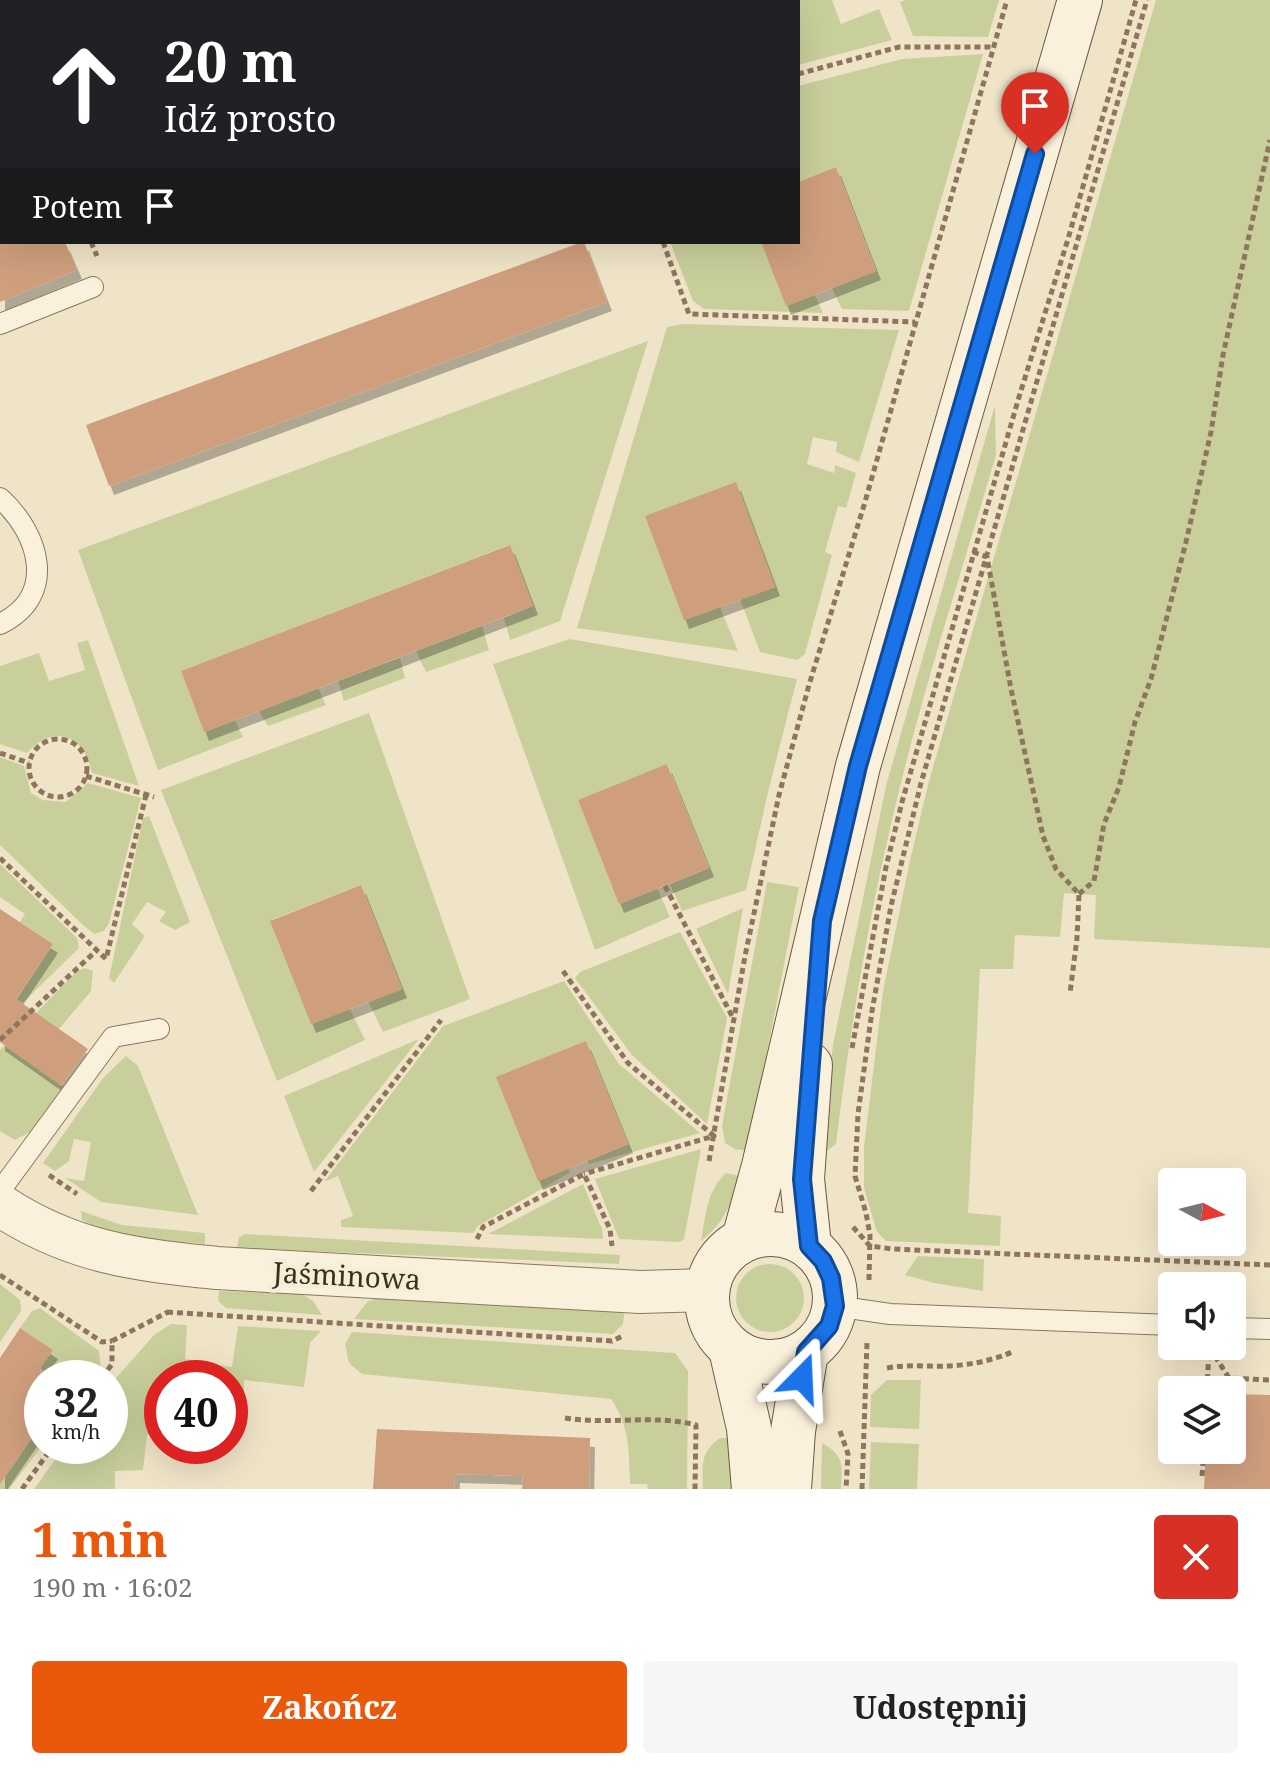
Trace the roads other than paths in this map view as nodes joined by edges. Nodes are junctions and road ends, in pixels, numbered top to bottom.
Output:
1 (1080, 0) edge
2 (93, 287) dead end
3 (0, 324) edge
4 (0, 498) edge
5 (0, 624) edge
6 (822, 921) junction
7 (159, 1029) dead end
8 (0, 1191) edge
9 (0, 1205) edge
10 (744, 1239) junction
11 (809, 1246) junction
12 (707, 1290) junction
13 (852, 1308) junction
14 (1158, 1324) edge
15 (1246, 1328) edge
16 (1270, 1329) edge
17 (731, 1349) junction
18 (806, 1352) junction
19 (754, 1489) edge
20 (789, 1489) edge

1 - 6 street
2 - 3 lane
4 - 5 lane
6 - 10 street
6 - 11 street
7 - 8 lane
9 - 12 street, Jaśminowa
10 - 11 street
10 - 12 street
11 - 13 street
12 - 17 street
13 - 14 lane
13 - 18 street
15 - 16 lane
17 - 18 street
17 - 19 street
18 - 20 street

